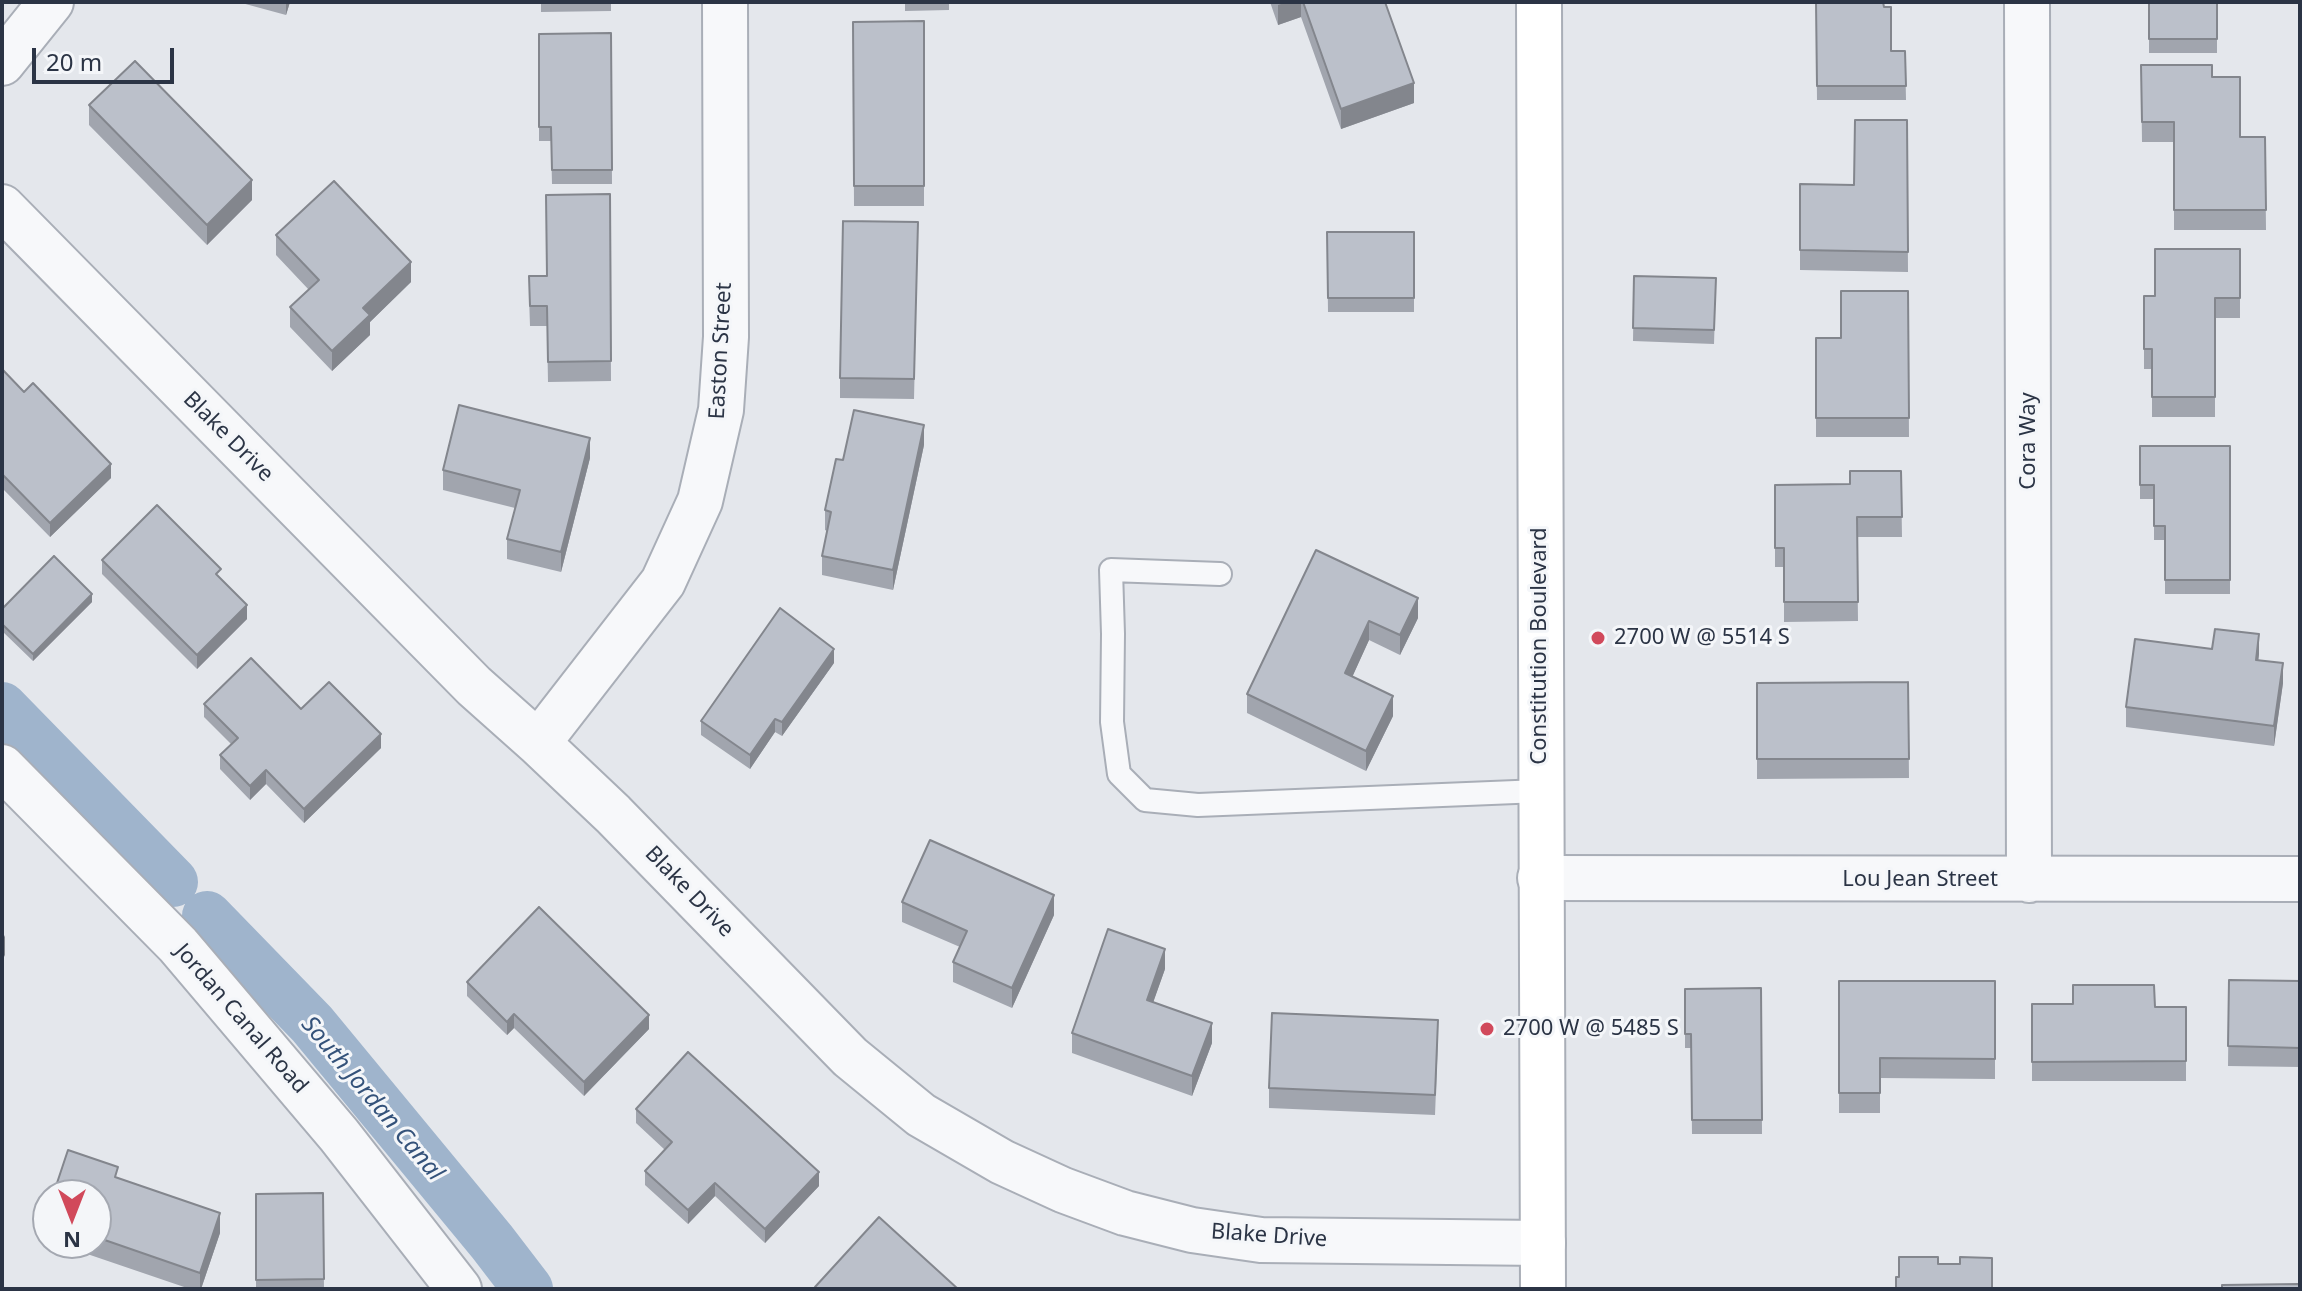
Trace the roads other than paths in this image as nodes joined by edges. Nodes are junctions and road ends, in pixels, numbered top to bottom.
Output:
1 (51, 2) edge
2 (725, 2) edge
3 (1539, 2) edge
4 (2027, 2) edge
5 (2, 63) edge
6 (2, 207) edge
7 (1220, 574) dead end
8 (538, 743) junction
9 (2, 767) edge
10 (1540, 791) junction
11 (1540, 878) junction
12 (2300, 879) edge
13 (2029, 880) junction
14 (1543, 1243) junction
15 (459, 1289) edge
16 (1543, 1289) edge

1 - 5 street
2 - 8 street, Easton Street
3 - 10 main road, Constitution Boulevard
4 - 13 street, Cora Way
6 - 8 street, Blake Drive
7 - 10 lane
8 - 14 street, Blake Drive
9 - 15 street, Jordan Canal Road
10 - 11 main road, Constitution Boulevard
11 - 13 street, Lou Jean Street
11 - 14 main road, Constitution Boulevard
12 - 13 street, Lou Jean Street
14 - 16 main road, Constitution Boulevard

